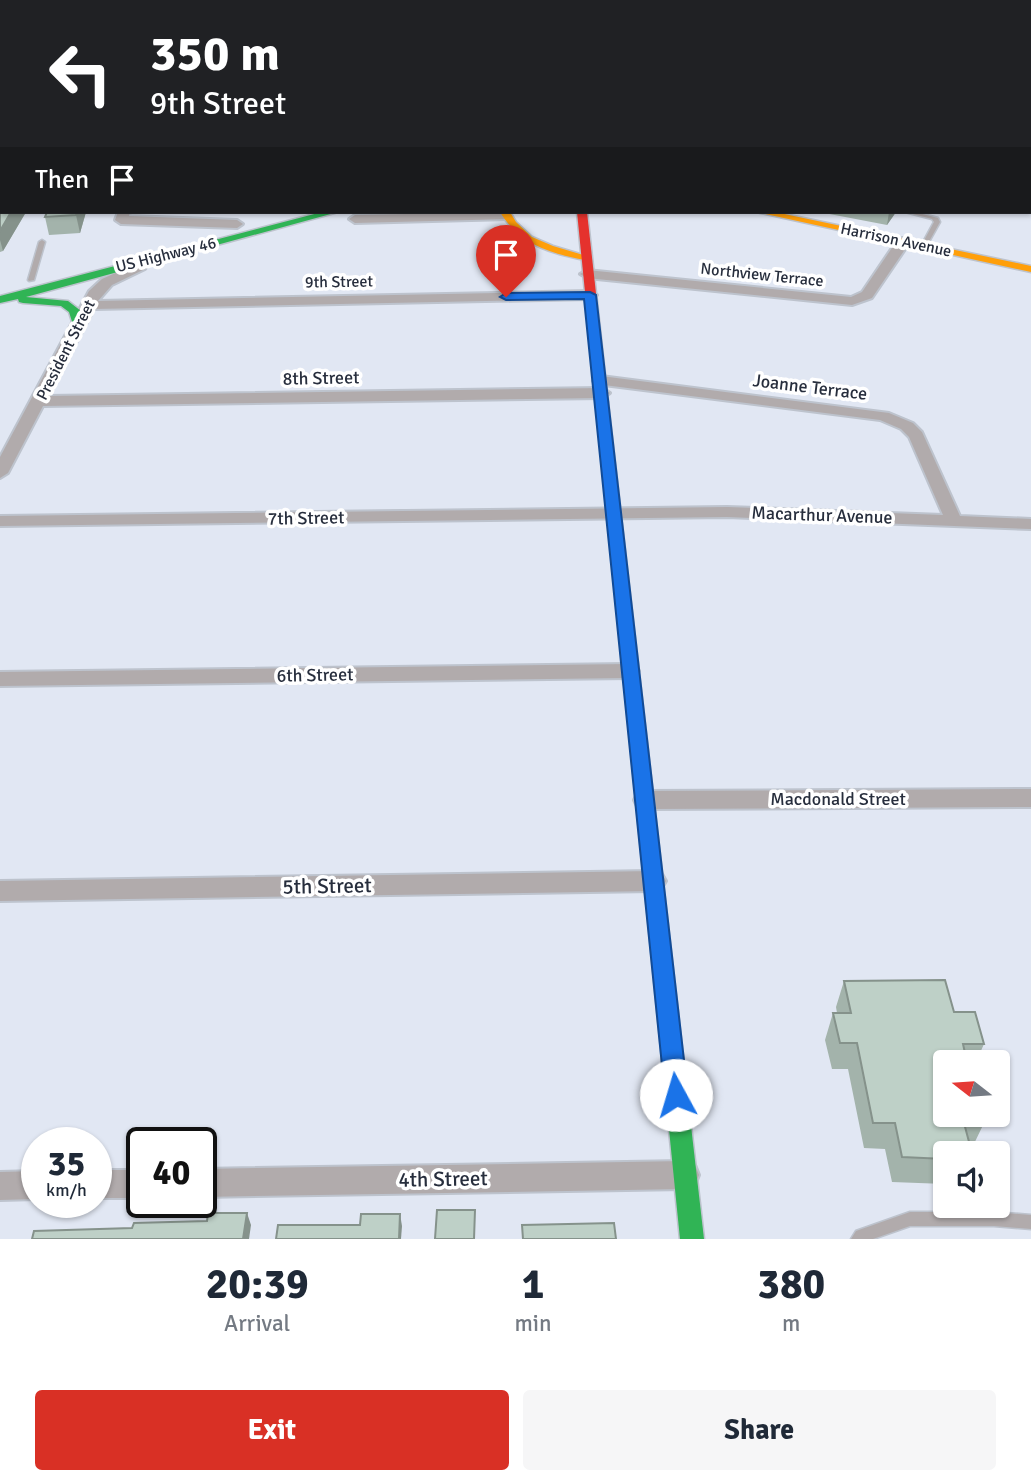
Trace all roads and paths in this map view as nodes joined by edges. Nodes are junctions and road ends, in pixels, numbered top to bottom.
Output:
1 (123, 214) edge
2 (275, 214) edge
3 (324, 214) edge
4 (505, 214) edge
5 (582, 214) edge
6 (777, 214) edge
7 (917, 214) edge
8 (810, 218) edge
9 (355, 219) dead end
10 (237, 224) junction
11 (42, 242) dead end
12 (903, 242) junction
13 (925, 246) junction
14 (160, 257) junction
15 (586, 265) junction
16 (1031, 269) edge
17 (31, 280) junction
18 (0, 289) edge
19 (590, 295) junction
20 (0, 302) edge
21 (88, 305) junction
22 (78, 325) junction
23 (602, 387) junction
24 (40, 401) junction
25 (0, 472) edge
26 (613, 515) junction
27 (0, 521) edge
28 (954, 521) junction
29 (1031, 524) edge
30 (629, 671) junction
31 (0, 680) edge
32 (1031, 798) edge
33 (645, 800) junction
34 (654, 881) junction
35 (0, 891) edge
36 (685, 1175) junction
37 (217, 1183) edge
38 (21, 1185) edge
39 (0, 1186) edge
40 (1031, 1222) edge
41 (692, 1239) edge
42 (858, 1239) edge

1 - 10 street
2 - 10 main road, US Highway 46
3 - 14 main road, US Highway 46
4 - 9 street
4 - 15 main road
5 - 15 main road
6 - 8 main road, Harrison Avenue
7 - 13 lane
8 - 12 main road, Harrison Avenue
10 - 17 main road, US Highway 46
11 - 17 lane
12 - 13 main road, Harrison Avenue
12 - 15 street, Northview Terrace
13 - 16 main road, Harrison Avenue
14 - 20 main road, US Highway 46
14 - 21 street, President Street
15 - 19 main road
17 - 18 main road, US Highway 46
19 - 21 street, 9th Street
19 - 23 main road
20 - 22 main road
21 - 22 street, President Street
22 - 24 street, President Street
23 - 24 street, 8th Street
23 - 26 main road
23 - 28 street, Joanne Terrace
24 - 25 street, President Street
26 - 27 street, 7th Street
26 - 28 street, Macarthur Avenue
26 - 30 main road
28 - 29 street, Macarthur Avenue
30 - 31 street, 6th Street
30 - 33 main road
32 - 33 street, Macdonald Street
33 - 34 main road
34 - 35 street, 5th Street
34 - 36 main road
36 - 37 street, 4th Street
36 - 41 main road
38 - 39 street
40 - 42 lane

